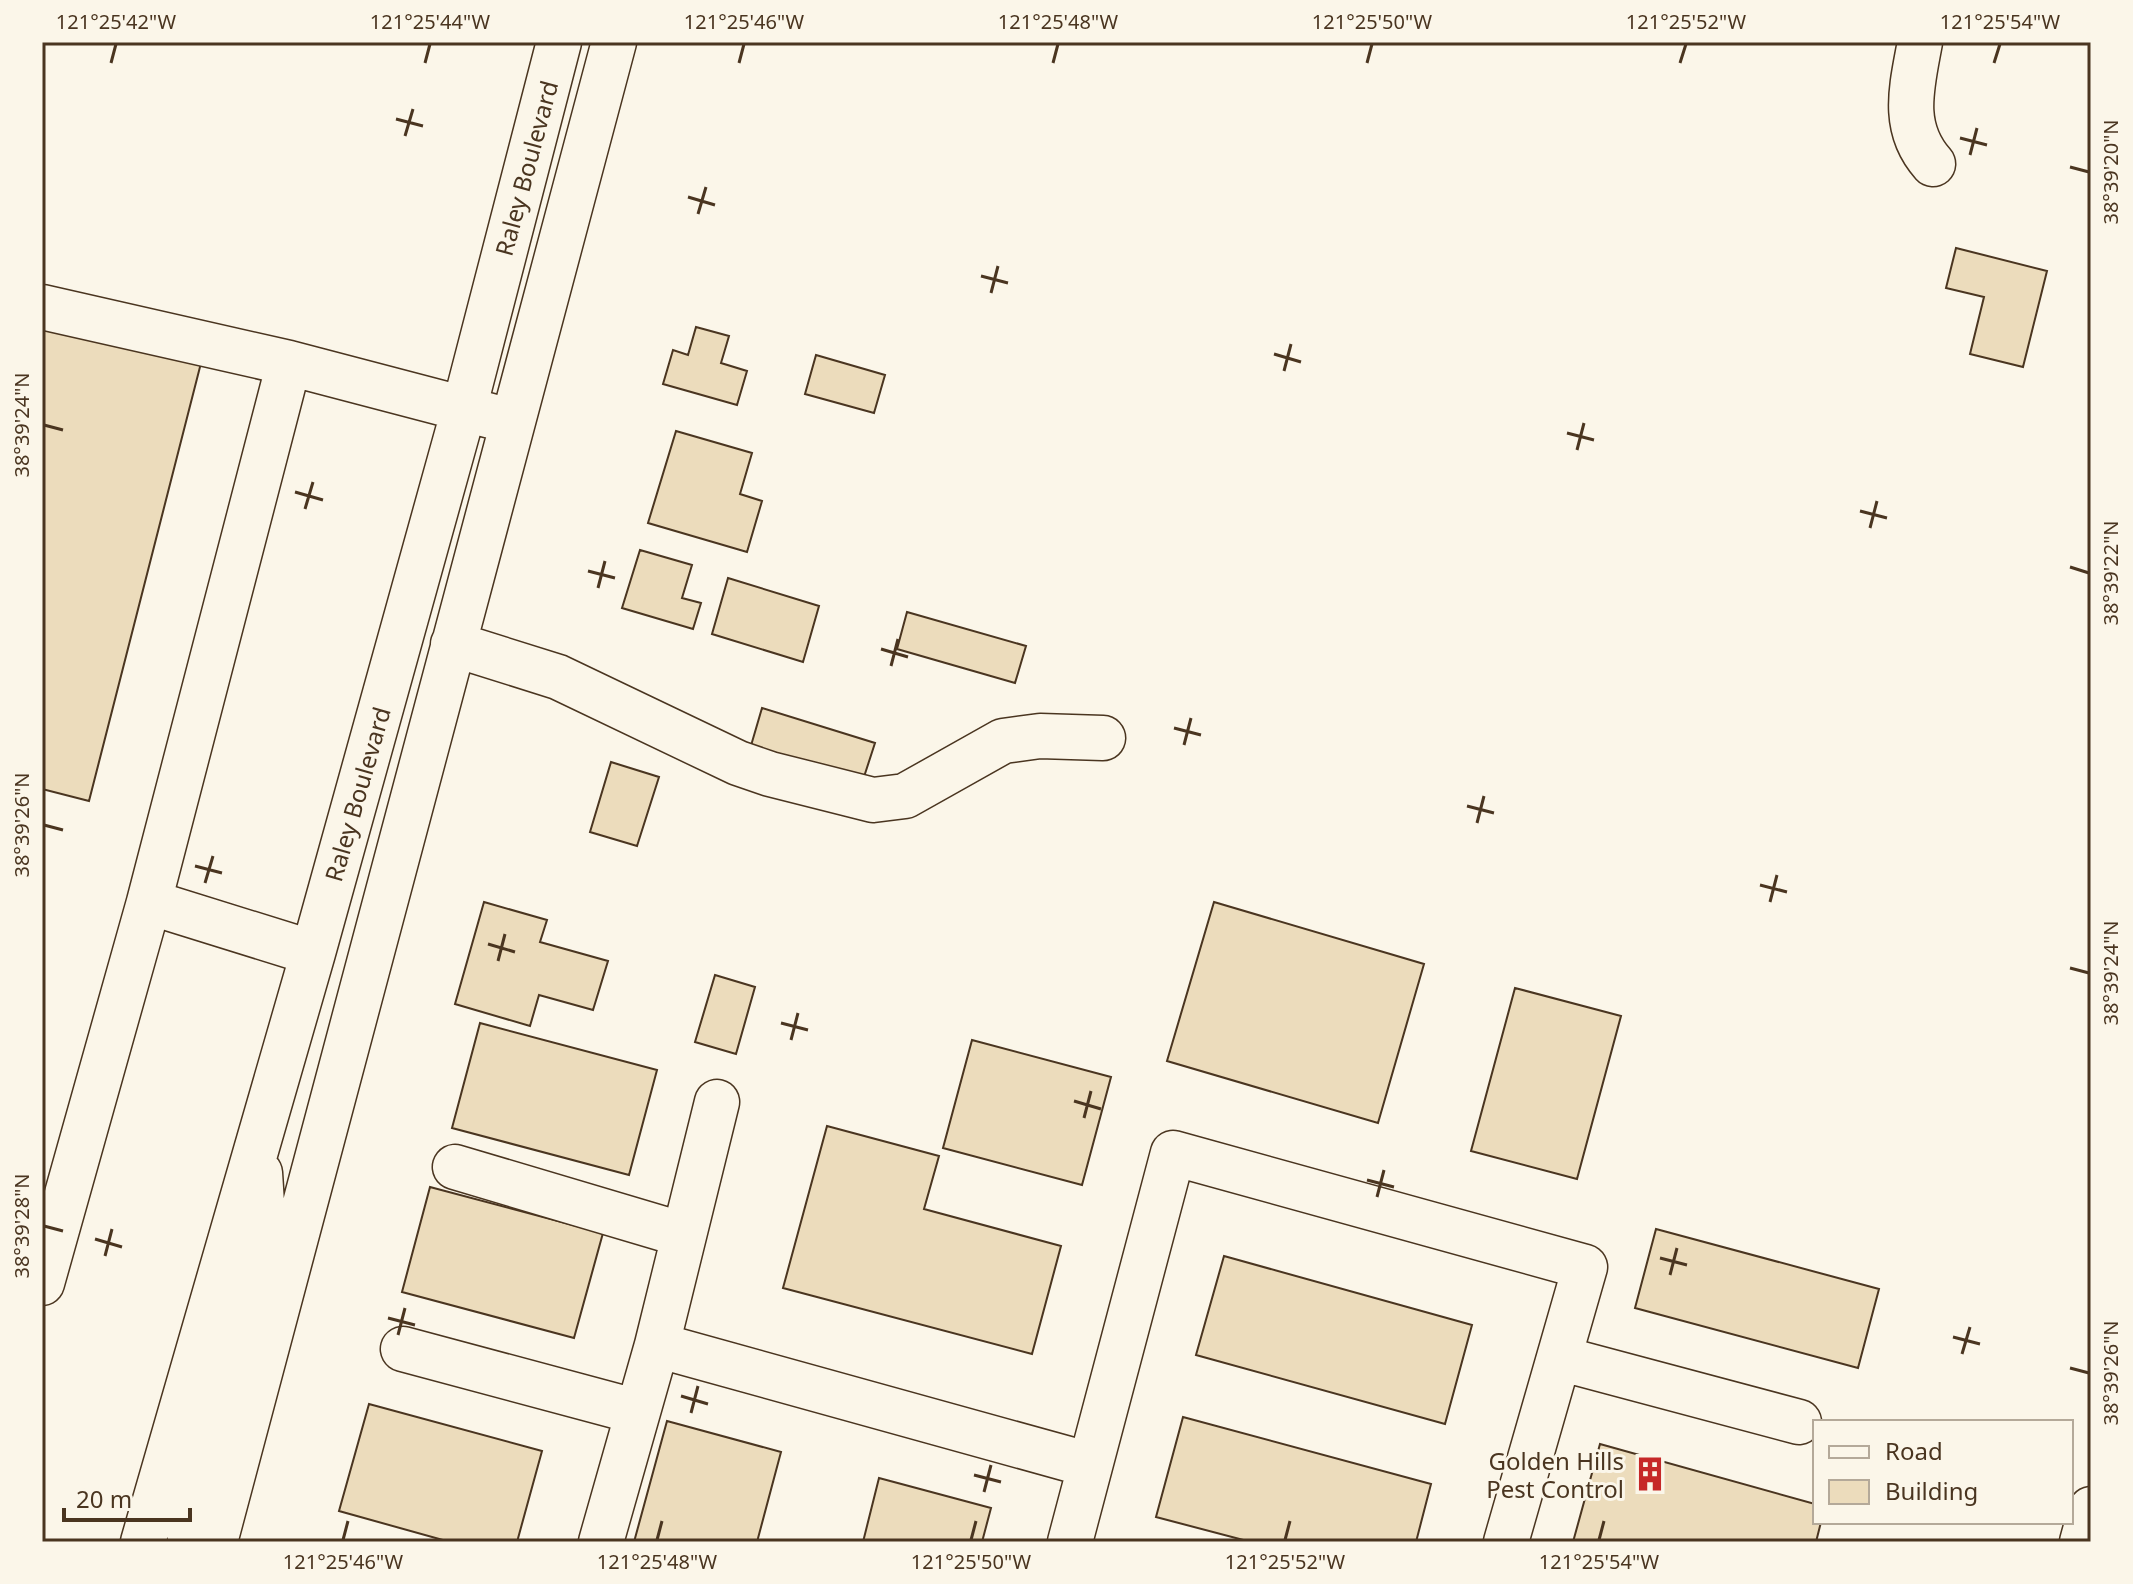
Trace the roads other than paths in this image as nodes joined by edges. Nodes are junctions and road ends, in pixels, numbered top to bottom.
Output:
1 (559, 42) edge
2 (614, 42) edge
3 (1920, 42) edge
4 (1933, 164) dead end
5 (42, 307) edge
6 (289, 363) junction
7 (464, 409) junction
8 (511, 422) junction
9 (453, 644) junction
10 (1103, 738) dead end
11 (149, 902) junction
12 (313, 953) junction
13 (717, 1102) dead end
14 (258, 1143) junction
15 (455, 1167) dead end
16 (684, 1235) junction
17 (42, 1283) edge
18 (657, 1345) junction
19 (403, 1349) dead end
20 (1559, 1358) junction
21 (638, 1412) junction
22 (1799, 1422) dead end
23 (1090, 1465) junction
24 (2091, 1509) edge
25 (143, 1542) edge
26 (191, 1542) edge
27 (215, 1542) edge
28 (601, 1542) edge
29 (1070, 1542) edge
30 (1506, 1542) edge
31 (2082, 1542) edge

1 - 7 street, Raley Boulevard
2 - 8 street
3 - 4 street
5 - 6 street
6 - 7 street
6 - 11 street
7 - 8 street
7 - 12 street, Raley Boulevard
8 - 9 street
9 - 10 street
9 - 27 street
11 - 12 street
11 - 17 street
12 - 14 street, Raley Boulevard
13 - 16 street
14 - 25 street, Raley Boulevard
14 - 26 street
15 - 16 street
16 - 18 street
18 - 21 street
18 - 23 street
19 - 21 street
20 - 22 street
20 - 23 street
20 - 30 street
21 - 28 street
23 - 29 street
24 - 31 street

